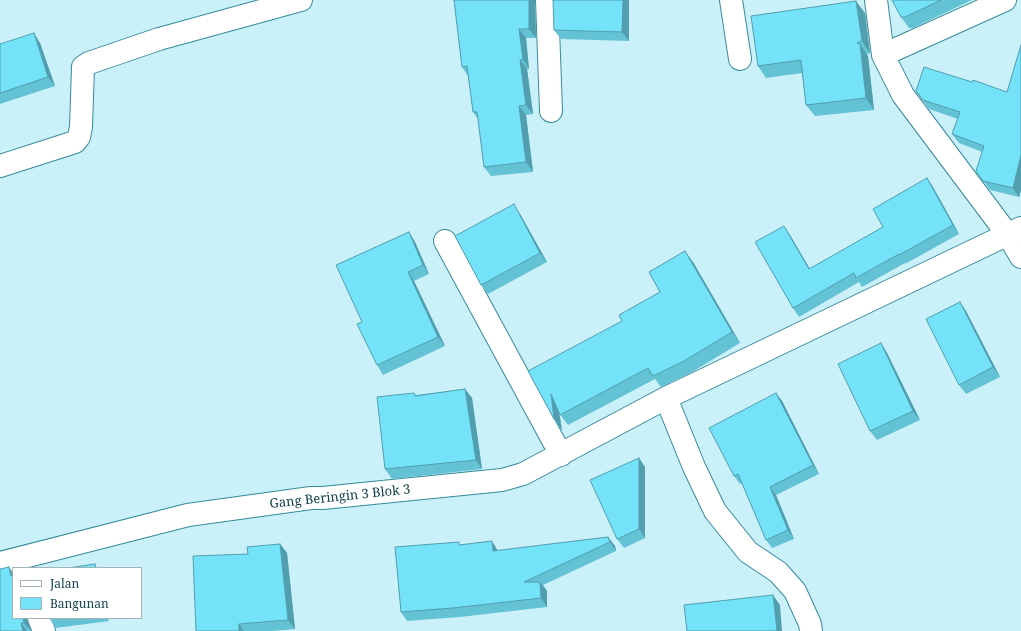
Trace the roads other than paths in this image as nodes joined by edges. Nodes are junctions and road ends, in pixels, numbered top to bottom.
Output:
1 (301, 0) edge
2 (547, 0) edge
3 (731, 0) edge
4 (876, 0) edge
5 (1005, 0) edge
6 (883, 55) junction
7 (740, 59) dead end
8 (551, 111) dead end
9 (0, 166) edge
10 (1015, 232) edge
11 (445, 241) dead end
12 (1021, 257) edge
13 (666, 398) junction
14 (561, 455) junction
15 (14, 563) edge
16 (39, 619) edge
17 (44, 631) edge
18 (811, 631) edge

1 - 9 street
2 - 8 street
3 - 7 street
4 - 6 street
5 - 6 street
6 - 10 street
10 - 12 street
10 - 13 street, Gang Beringin 3 Blok 3
11 - 14 street
13 - 14 street, Gang Beringin 3 Blok 3
13 - 18 street
14 - 15 street, Gang Beringin 3 Blok 3
16 - 17 street

